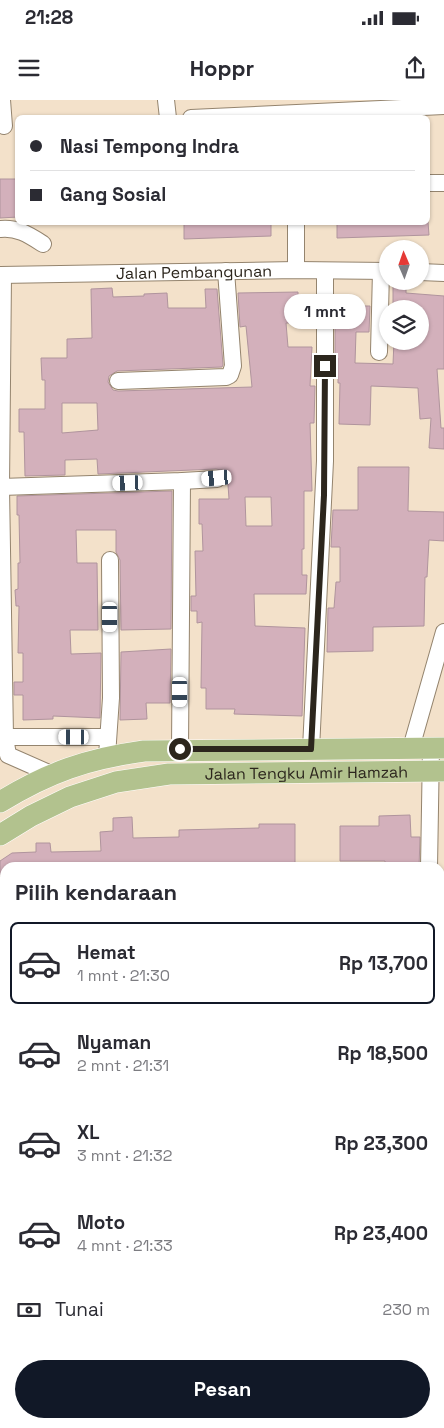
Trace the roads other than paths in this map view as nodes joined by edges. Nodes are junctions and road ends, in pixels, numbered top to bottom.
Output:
1 (2, 100) edge
2 (166, 100) edge
3 (420, 104) edge
4 (444, 106) edge
5 (296, 110) edge
6 (168, 115) edge
7 (230, 115) edge
8 (7, 126) edge
9 (430, 183) edge
10 (444, 183) edge
11 (296, 225) edge
12 (0, 229) edge
13 (43, 244) dead end
14 (296, 270) junction
15 (226, 271) junction
16 (325, 271) junction
17 (379, 271) edge
18 (429, 272) edge
19 (444, 273) edge
20 (2, 275) edge
21 (383, 290) edge
22 (379, 352) dead end
23 (118, 381) dead end
24 (217, 478) dead end
25 (182, 481) junction
26 (1, 487) junction
27 (1, 505) edge
28 (110, 560) dead end
29 (444, 632) edge
30 (3, 737) edge
31 (108, 747) junction
32 (429, 748) edge
33 (180, 749) junction
34 (311, 749) junction
35 (4, 755) edge
36 (437, 771) edge
37 (51, 774) junction
38 (0, 802) edge
39 (0, 835) edge
40 (429, 862) edge

1 - 8 street
2 - 6 street
3 - 4 street
3 - 5 street
5 - 7 street
9 - 10 street
11 - 14 street
12 - 13 street
14 - 15 street, Jalan Pembangunan
14 - 16 street, Jalan Pembangunan
15 - 20 street, Jalan Pembangunan
15 - 23 street
16 - 17 street, Jalan Pembangunan
16 - 34 street
18 - 19 street
20 - 26 street
21 - 22 street
24 - 25 street
25 - 26 street
25 - 33 street
26 - 27 street
27 - 30 street
28 - 31 street
29 - 32 street
30 - 31 street
30 - 35 street
31 - 33 main road, Jalan Tengku Amir Hamzah
31 - 37 main road, Jalan Tengku Amir Hamzah
32 - 34 main road, Jalan Tengku Amir Hamzah
32 - 36 street
33 - 34 main road, Jalan Tengku Amir Hamzah
35 - 37 street
36 - 39 main road, Jalan Tengku Amir Hamzah
36 - 40 street
37 - 38 main road, Jalan Tengku Amir Hamzah

